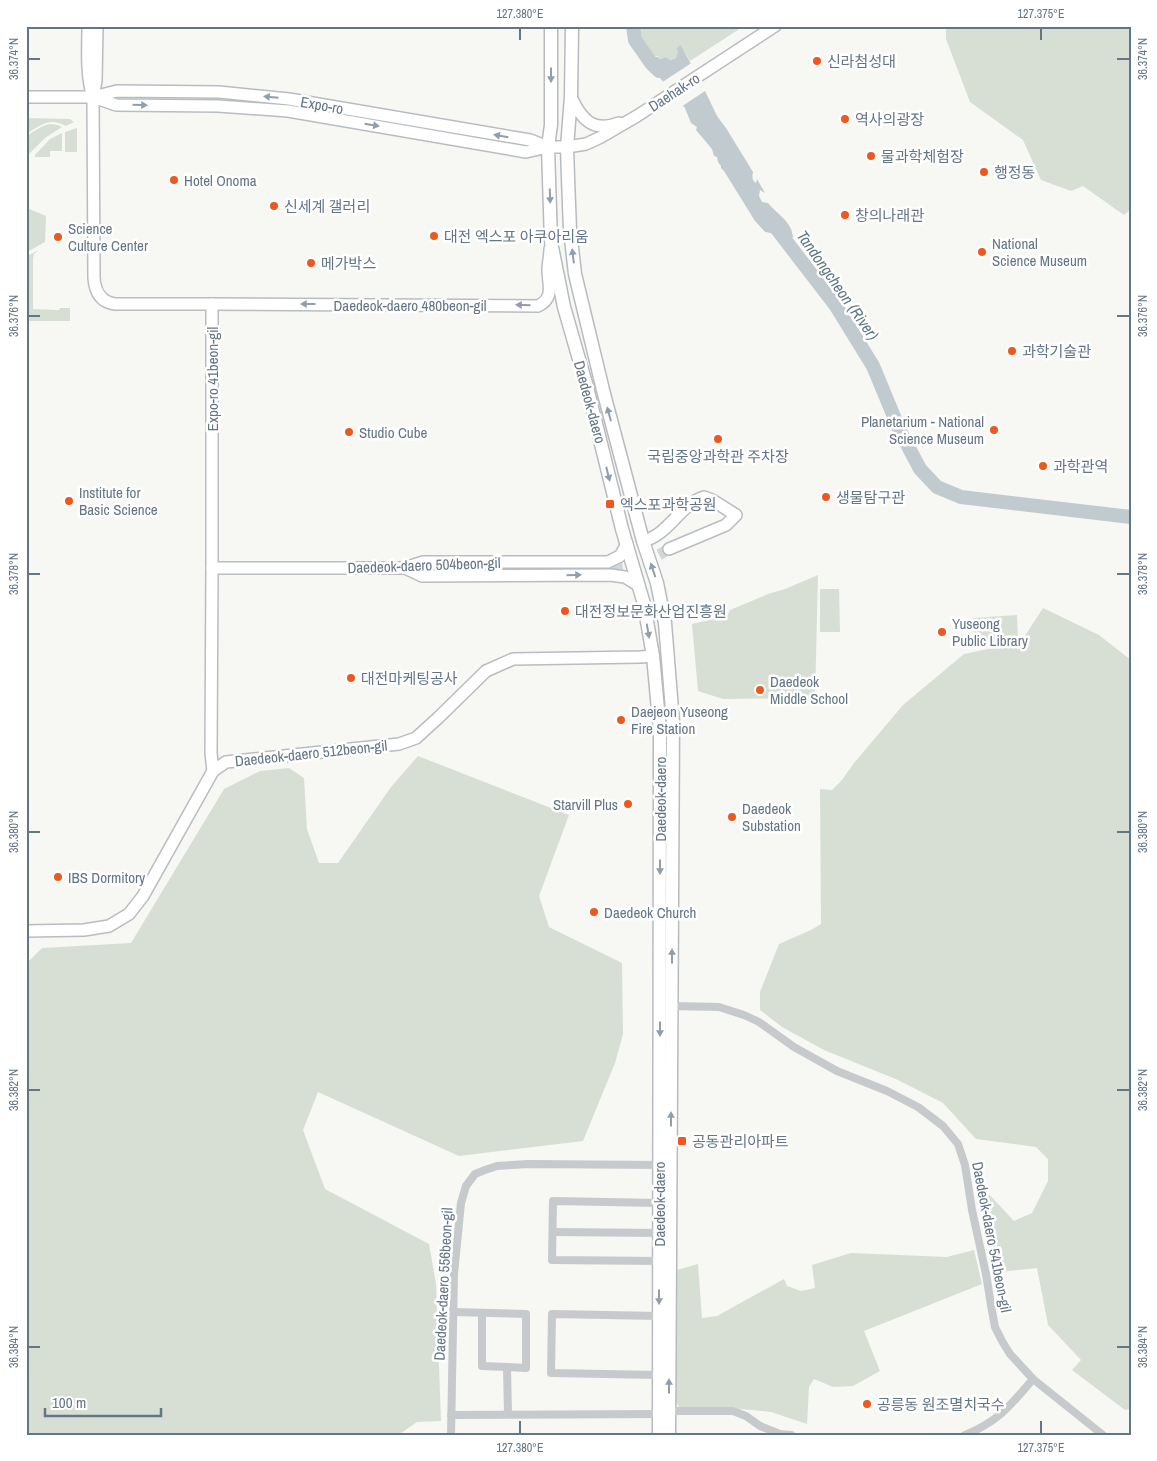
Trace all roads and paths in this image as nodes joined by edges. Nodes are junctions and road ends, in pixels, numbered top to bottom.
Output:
1 (88, 26) edge
2 (96, 26) edge
3 (551, 26) edge
4 (572, 26) edge
5 (775, 26) edge
6 (92, 72) junction
7 (26, 96) edge
8 (93, 97) junction
9 (571, 97) junction
10 (637, 116) junction
11 (548, 147) junction
12 (567, 147) junction
13 (551, 242) junction
14 (212, 304) junction
15 (719, 504) junction
16 (715, 530) junction
17 (643, 541) junction
18 (627, 544) junction
19 (669, 549) tunnel mouth
20 (212, 568) junction
21 (546, 568) junction
22 (638, 585) junction
23 (653, 656) junction
24 (213, 771) junction
25 (26, 931) edge
26 (672, 1006) junction
27 (659, 1165) junction
28 (659, 1203) junction
29 (553, 1232) junction
30 (659, 1233) junction
31 (659, 1262) junction
32 (453, 1312) junction
33 (482, 1313) junction
34 (659, 1316) junction
35 (507, 1367) junction
36 (659, 1375) junction
37 (1034, 1379) junction
38 (664, 1413) junction
39 (508, 1414) junction
40 (451, 1415) junction
41 (760, 1426) junction
42 (451, 1435) edge
43 (659, 1435) edge
44 (669, 1435) edge
45 (760, 1435) edge
46 (791, 1435) edge
47 (965, 1435) edge
48 (1103, 1435) edge

1 - 6 street
2 - 6 street
3 -> 11 main road, Daedeok-daero
4 - 9 main road, Daedeok-daero
5 - 10 street, Daehak-ro
6 - 8 street
7 - 8 street, Expo-ro
8 - 11 street, Expo-ro
8 - 14 street
9 - 10 street
9 - 12 main road, Daedeok-daero
10 - 12 street, Daehak-ro
11 - 12 street, Expo-ro
11 -> 13 main road, Daedeok-daero
17 -> 12 main road, Daedeok-daero
13 -> 14 street, Daedeok-daero 480beon-gil
13 -> 18 main road, Daedeok-daero
14 - 20 street, Expo-ro 41beon-gil
15 - 16 street
15 - 16 street
15 - 17 street
16 - 19 street
26 -> 17 main road, Daedeok-daero
18 - 21 street
18 - 22 main road, Daedeok-daero
20 - 21 street, Daedeok-daero 504beon-gil
20 - 24 street, Expo-ro 41beon-gil
21 -> 22 street
22 -> 23 main road, Daedeok-daero
23 - 24 street, Daedeok-daero 512beon-gil
23 -> 27 main road, Daedeok-daero
24 - 25 street
26 - 37 street, Daedeok-daero 541beon-gil
38 -> 26 main road, Daedeok-daero
27 - 28 main road, Daedeok-daero
27 - 32 street, Daedeok-daero 556beon-gil
28 - 29 street
28 - 30 main road, Daedeok-daero
29 - 30 street
29 - 31 street
30 - 31 main road, Daedeok-daero
31 -> 34 main road, Daedeok-daero
32 - 33 street
32 - 40 street, Daedeok-daero 556beon-gil
33 - 35 street
33 - 35 street
34 - 36 main road, Daedeok-daero
34 - 36 street
35 - 39 street
36 - 38 main road, Daedeok-daero
37 - 47 street
37 - 48 street, Daedeok-daero 541beon-gil
38 - 39 street
38 - 41 street
38 - 43 main road, Daedeok-daero
38 - 44 main road, Daedeok-daero
39 - 40 street
40 - 42 street, Daedeok-daero 556beon-gil
41 - 45 street
41 - 46 street

